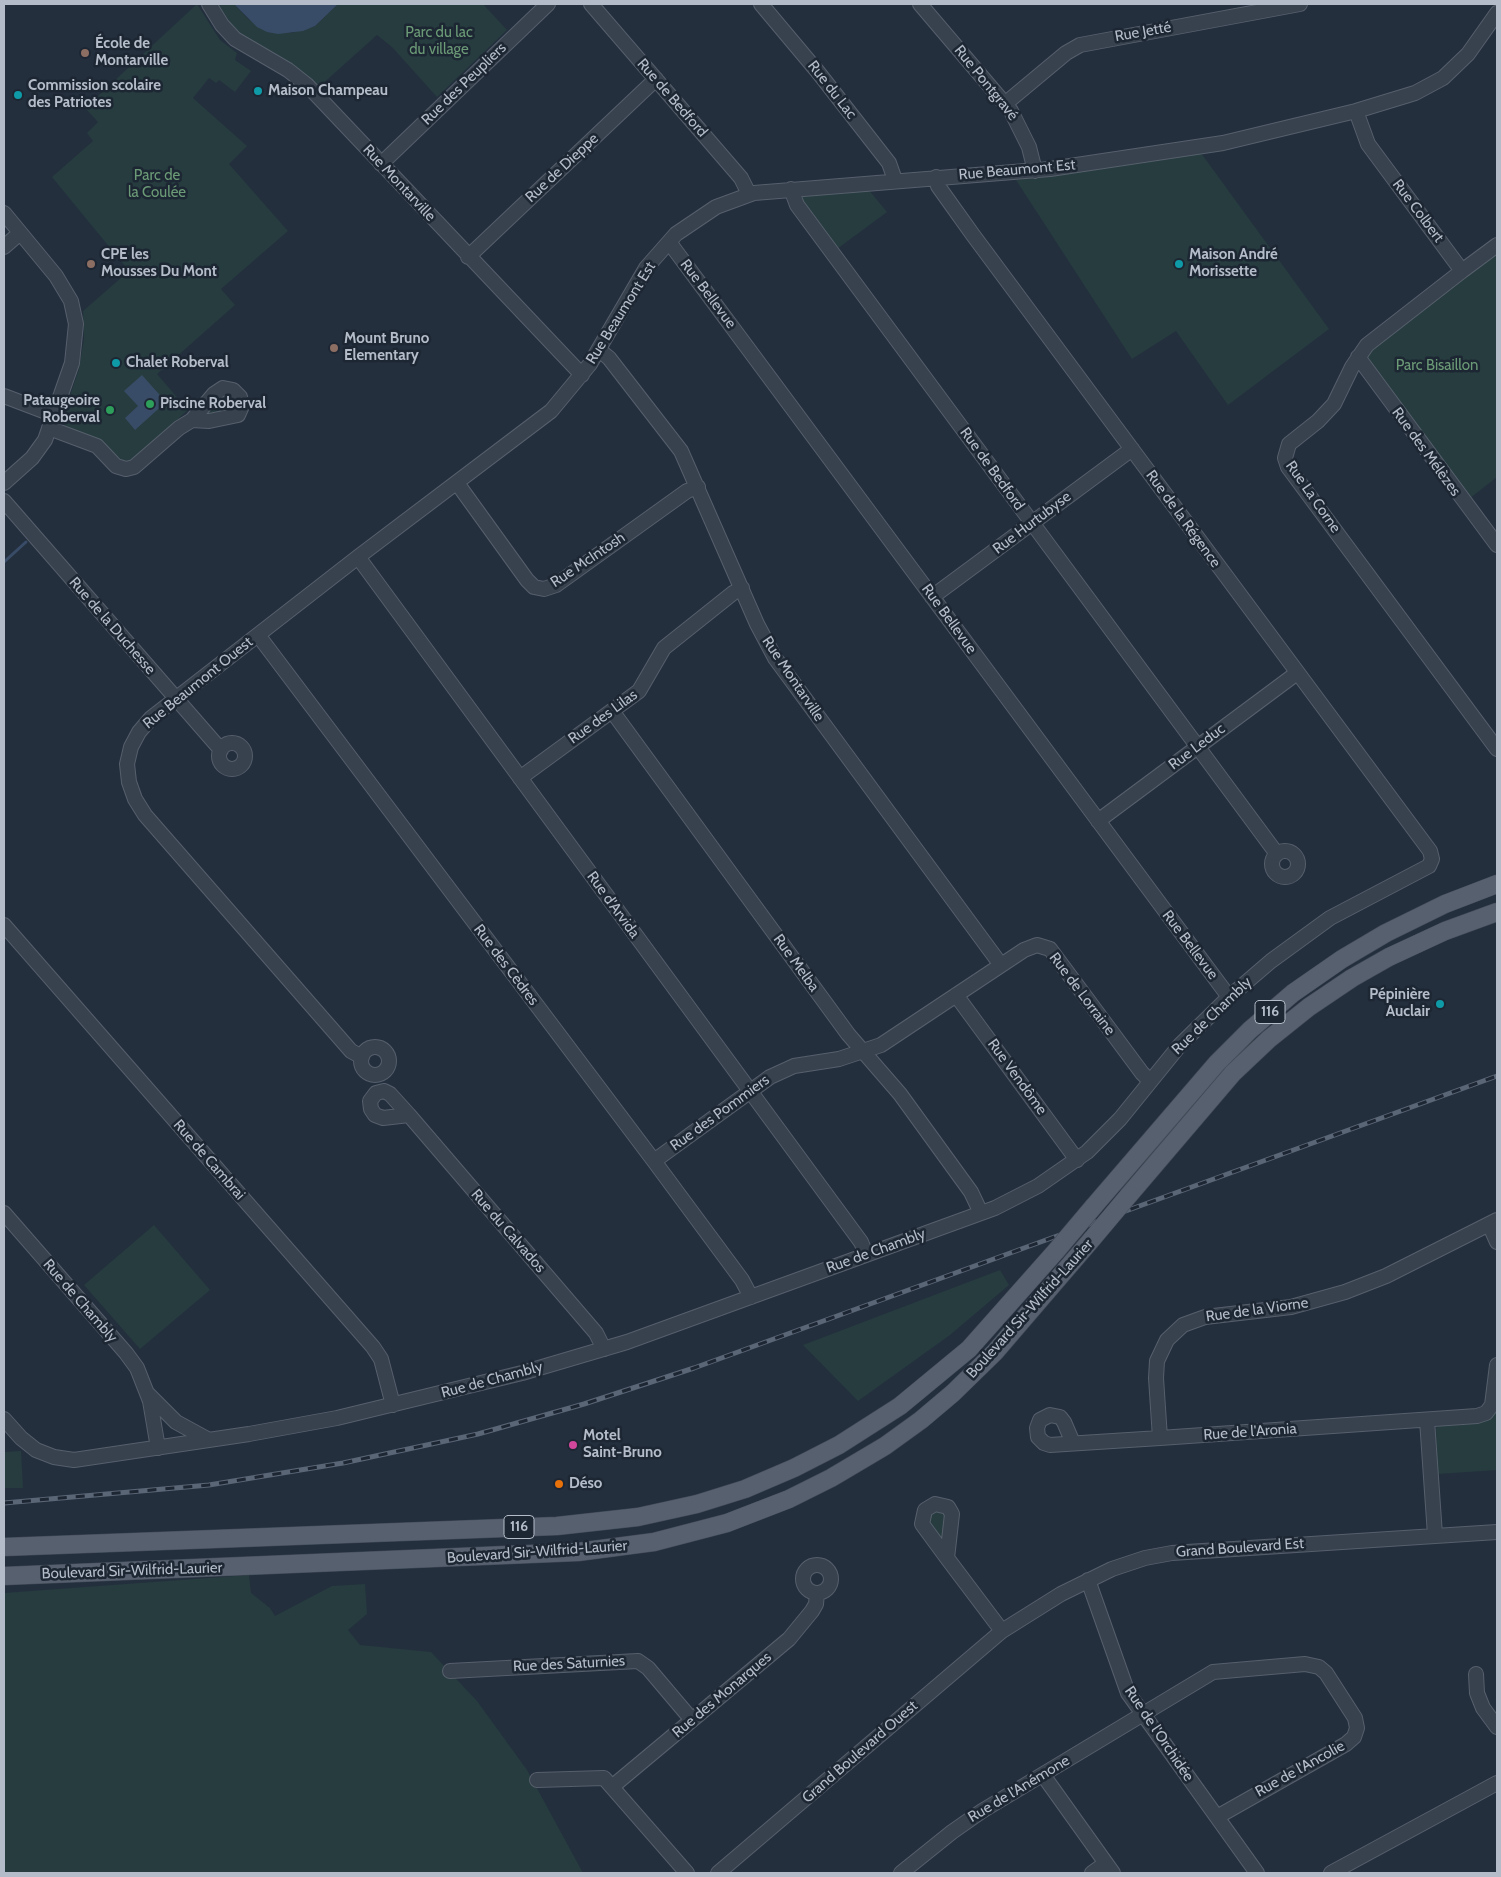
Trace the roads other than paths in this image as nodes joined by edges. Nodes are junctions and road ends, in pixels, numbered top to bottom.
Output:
1 (208, 4) edge
2 (548, 4) edge
3 (591, 4) edge
4 (761, 4) edge
5 (1300, 4) edge
6 (926, 6) edge
7 (1497, 13) edge
8 (656, 79) junction
9 (1006, 103) junction
10 (1356, 110) junction
11 (381, 164) junction
12 (1035, 171) junction
13 (936, 177) junction
14 (895, 180) junction
15 (791, 189) junction
16 (750, 194) junction
17 (4, 213) edge
18 (20, 233) junction
19 (669, 242) junction
20 (1497, 245) edge
21 (4, 247) edge
22 (468, 257) junction
23 (1462, 271) junction
24 (599, 350) junction
25 (1358, 357) junction
26 (582, 375) junction
27 (4, 396) edge
28 (54, 414) junction
29 (192, 420) dead end
30 (49, 428) junction
31 (1132, 449) junction
32 (4, 483) edge
33 (458, 483) junction
34 (698, 487) junction
35 (4, 501) edge
36 (1032, 523) junction
37 (1497, 544) edge
38 (358, 557) junction
39 (742, 588) junction
40 (932, 597) junction
41 (258, 635) junction
42 (1297, 673) junction
43 (176, 699) junction
44 (612, 710) junction
45 (1198, 747) junction
46 (1497, 749) edge
47 (221, 750) dead end
48 (520, 778) junction
49 (1098, 821) junction
50 (1277, 854) dead end
51 (1432, 859) joint
52 (1497, 884) edge
53 (1497, 912) edge
54 (4, 925) edge
55 (1001, 965) junction
56 (956, 995) junction
57 (1229, 997) junction
58 (864, 1051) junction
59 (362, 1057) dead end
60 (1150, 1081) junction
61 (749, 1091) junction
62 (408, 1115) dead end
63 (1077, 1160) junction
64 (654, 1161) junction
65 (4, 1213) edge
66 (981, 1213) junction
67 (1493, 1222) edge
68 (1497, 1242) edge
69 (866, 1254) junction
70 (751, 1297) junction
71 (604, 1349) junction
72 (1497, 1365) edge
73 (148, 1394) junction
74 (392, 1405) junction
75 (4, 1419) edge
76 (1427, 1420) junction
77 (1160, 1438) junction
78 (210, 1440) junction
79 (1073, 1443) dead end
80 (158, 1448) junction
81 (1497, 1532) edge
82 (1435, 1535) junction
83 (4, 1548) edge
84 (948, 1558) dead end
85 (4, 1576) edge
86 (1088, 1580) junction
87 (817, 1593) dead end
88 (1002, 1631) junction
89 (450, 1671) dead end
90 (1476, 1674) dead end
91 (1143, 1714) junction
92 (692, 1720) junction
93 (1497, 1727) edge
94 (1043, 1775) junction
95 (537, 1780) dead end
96 (1497, 1784) edge
97 (613, 1786) junction
98 (1217, 1817) junction
99 (1110, 1868) edge
100 (687, 1873) edge
101 (718, 1873) edge
102 (901, 1873) edge
103 (1092, 1873) edge
104 (1257, 1873) edge
105 (1331, 1873) edge

1 - 11 street, Rue Montarville
2 - 11 street, Rue des Peupliers
3 - 8 street, Rue de Bedford
4 - 14 street, Rue du Lac
5 - 9 street, Rue Jetté
6 - 9 street, Rue Pontgravé
7 - 10 street, Rue Beaumont Est
8 - 16 street, Rue de Bedford
8 - 22 street, Rue de Dieppe
9 - 12 street, Rue Pontgravé
10 - 12 street, Rue Beaumont Est
10 - 23 street, Rue Colbert
11 - 22 street, Rue Montarville
12 - 13 street, Rue Beaumont Est
13 - 14 street, Rue Beaumont Est
13 - 31 street, Rue de la Régence
14 - 15 street, Rue Beaumont Est
15 - 16 street, Rue Beaumont Est
15 - 36 street, Rue de Bedford
16 - 19 street, Rue Beaumont Est
17 - 18 street
18 - 21 street
18 - 28 street
19 - 24 street, Rue Beaumont Est
19 - 40 street, Rue Bellevue
20 - 23 street
22 - 26 street, Rue Montarville
23 - 25 street, Rue La Corne
24 - 26 street, Rue Beaumont Est
24 - 34 street, Rue Montarville
25 - 37 street, Rue des Mélèzes
25 - 46 street, Rue La Corne
26 - 33 street, Rue Beaumont Ouest
27 - 28 street
28 - 30 street
29 - 30 street
30 - 32 street
31 - 36 street, Rue Hurtubyse
31 - 42 street, Rue de la Régence
33 - 34 street, Rue McIntosh
33 - 38 street, Rue Beaumont Ouest
34 - 39 street, Rue Montarville
35 - 43 street, Rue de la Duchesse
36 - 40 street, Rue Hurtubyse
36 - 45 street, Rue de Bedford
38 - 41 street, Rue Beaumont Ouest
38 - 48 street, Rue d'Arvida
39 - 44 street, Rue des Lilas
39 - 55 street, Rue Montarville
40 - 49 street, Rue Bellevue
41 - 43 street, Rue Beaumont Ouest
41 - 64 street, Rue des Cèdres
42 - 45 street, Rue Leduc
42 - 51 street, Rue de la Régence
43 - 47 street, Rue de la Duchesse
43 - 59 street, Rue Beaumont Ouest
44 - 48 street, Rue des Lilas
44 - 58 street, Rue Melba
45 - 49 street, Rue Leduc
45 - 50 street, Rue de Bedford
48 - 61 street, Rue d'Arvida
49 - 57 street, Rue Bellevue
51 - 57 street, Rue de Chambly
52 - 83 main road, Boulevard Sir-Wilfrid-Laurier / 116, bridge
53 - 85 main road, Boulevard Sir-Wilfrid-Laurier / 116, bridge
54 - 74 street, Rue de Cambrai
55 - 56 street, Rue des Pommiers
55 - 60 street, Rue de Lorraine
56 - 58 street, Rue des Pommiers
56 - 63 street, Rue Vendôme
57 - 60 street, Rue de Chambly
58 - 61 street, Rue des Pommiers
58 - 66 street, Rue Melba
60 - 63 street, Rue de Chambly
61 - 64 street, Rue des Pommiers
61 - 69 street, Rue d'Arvida
62 - 71 street, Rue du Calvados
63 - 66 street, Rue de Chambly
64 - 70 street, Rue des Cèdres
65 - 73 street, Rue de Chambly
66 - 69 street, Rue de Chambly
67 - 68 street
67 - 77 street, Rue de la Viorne
69 - 70 street, Rue de Chambly
70 - 71 street, Rue de Chambly
71 - 74 street, Rue de Chambly
72 - 76 street, Rue de l'Aronia
73 - 78 street, Rue de Chambly
73 - 80 street, Rue de Chambly
74 - 78 street, Rue de Chambly
75 - 80 street
76 - 77 street, Rue de l'Aronia
76 - 82 street
77 - 79 street, Rue de l'Aronia
78 - 80 street, Rue de Chambly
81 - 82 street, Grand Boulevard Est
82 - 86 street, Grand Boulevard Est
84 - 88 street
86 - 88 street, Grand Boulevard Est
86 - 91 street, Rue de l'Orchidée
87 - 92 street, Rue des Monarques
88 - 101 street, Grand Boulevard Ouest
89 - 92 street, Rue des Saturnies
90 - 93 street
91 - 94 street, Rue de l'Anémone
91 - 98 street, Rue de l'Orchidée
91 - 98 street, Rue de l'Ancolie
92 - 97 street, Rue des Monarques
94 - 99 street
94 - 102 street, Rue de l'Anémone
95 - 97 street
96 - 105 street
97 - 100 street
98 - 104 street, Rue de l'Orchidée
99 - 103 street

